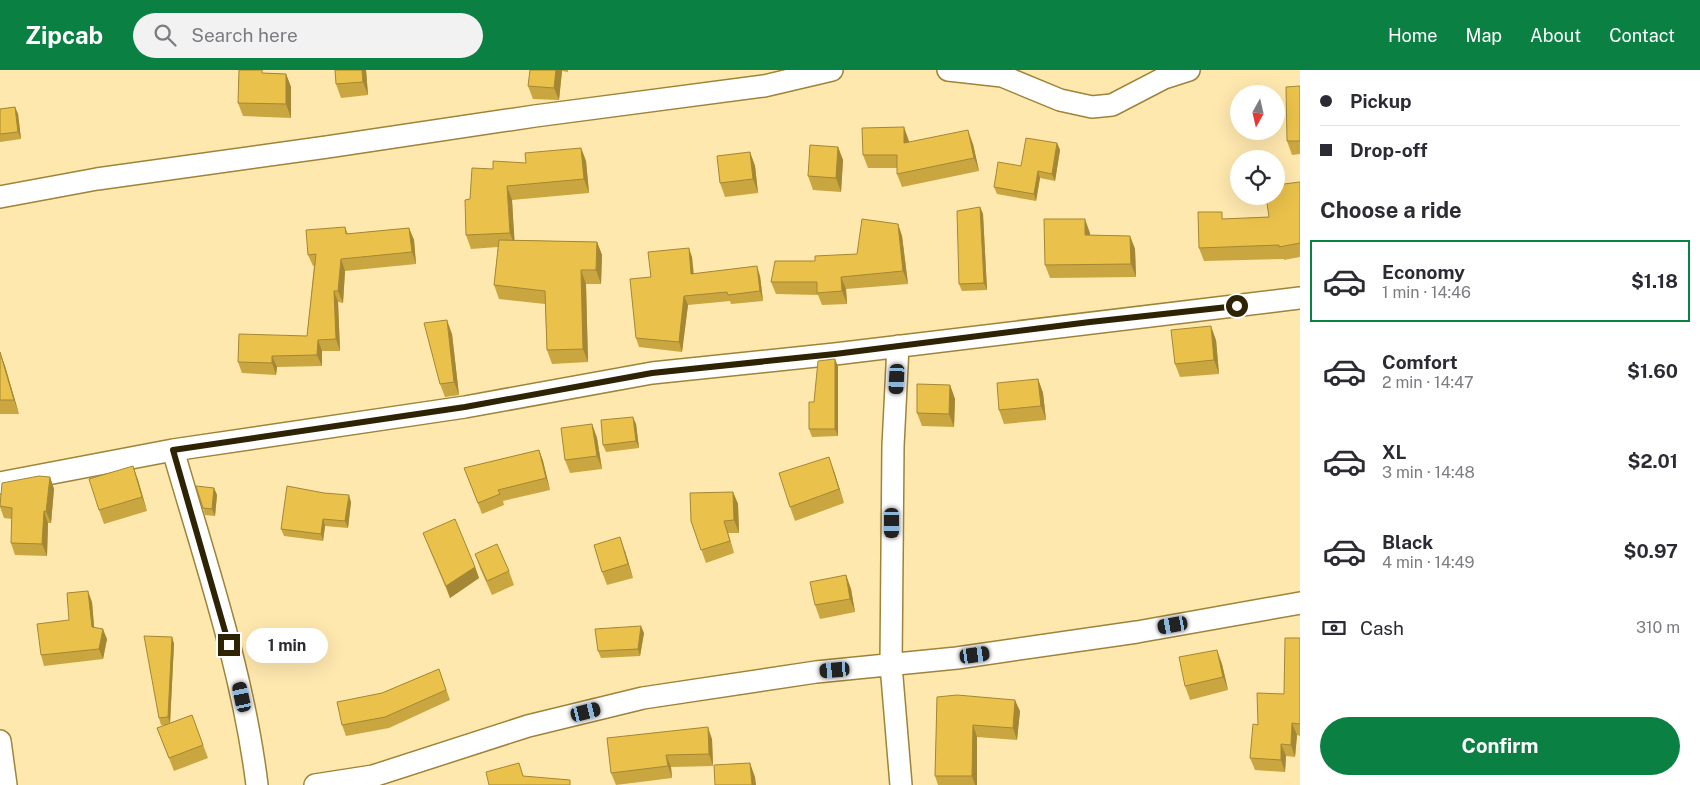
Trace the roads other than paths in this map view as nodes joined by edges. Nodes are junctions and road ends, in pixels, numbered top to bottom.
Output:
1 (832, 70) edge
2 (948, 70) edge
3 (1189, 70) edge
4 (0, 197) edge
5 (1300, 298) edge
6 (898, 346) junction
7 (173, 450) junction
8 (0, 483) edge
9 (1300, 603) edge
10 (891, 665) junction
11 (0, 741) edge
12 (6, 785) edge
13 (257, 785) edge
14 (315, 785) edge
15 (901, 785) edge

1 - 4 street
2 - 3 street
5 - 6 street
6 - 7 street
6 - 10 street
7 - 8 street
7 - 13 street
9 - 10 street
10 - 14 street
10 - 15 street
11 - 12 street

